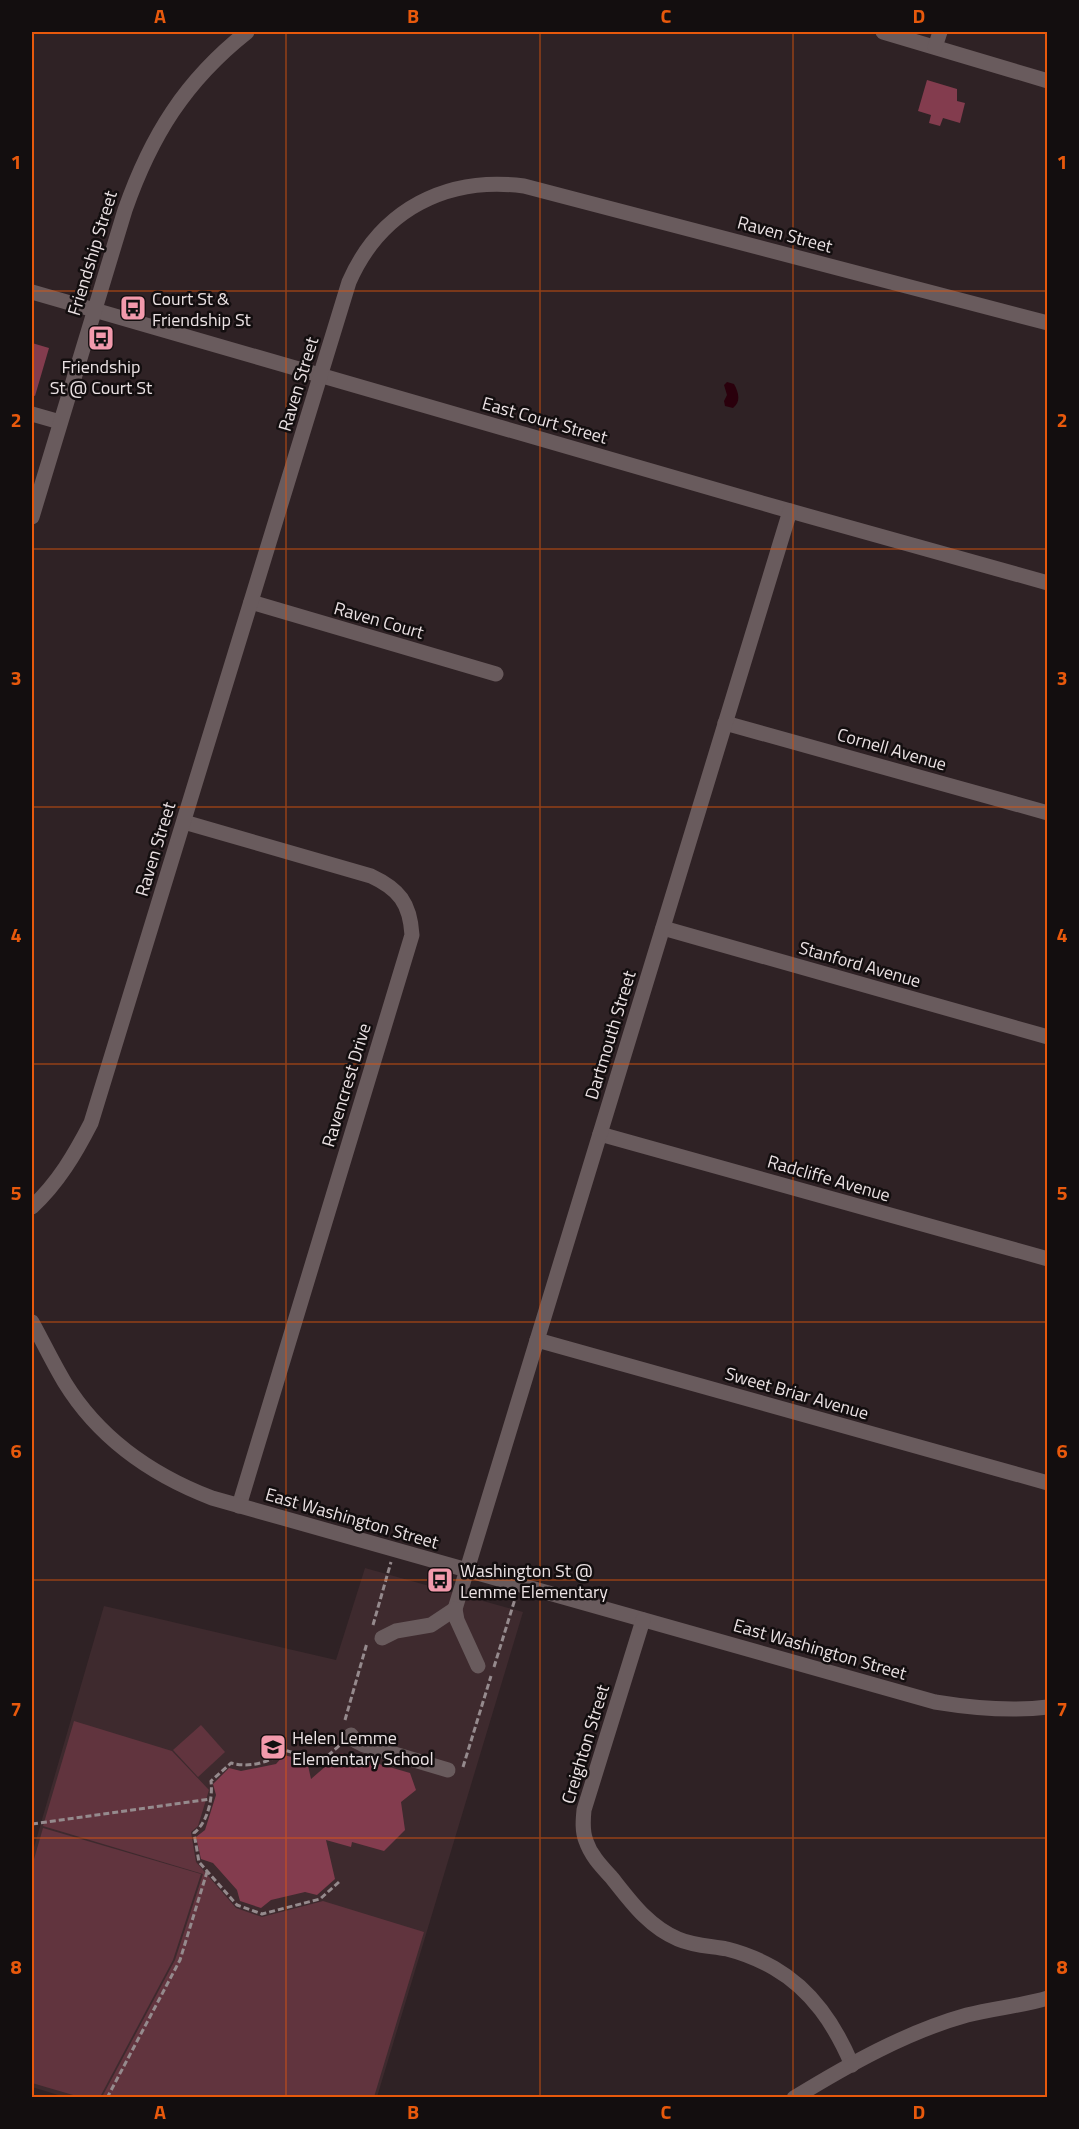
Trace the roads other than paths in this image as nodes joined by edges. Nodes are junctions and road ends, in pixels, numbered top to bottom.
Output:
1 (247, 32) edge
2 (883, 32) edge
3 (938, 39) edge
4 (1047, 81) edge
5 (32, 292) edge
6 (94, 310) junction
7 (1047, 323) edge
8 (321, 376) junction
9 (32, 414) edge
10 (60, 422) junction
11 (34, 499) edge
12 (790, 511) junction
13 (32, 517) edge
14 (1047, 583) edge
15 (251, 602) junction
16 (496, 674) dead end
17 (725, 723) junction
18 (1047, 813) edge
19 (184, 822) junction
20 (663, 928) junction
21 (1047, 1036) edge
22 (600, 1134) junction
23 (32, 1207) edge
24 (1047, 1259) edge
25 (32, 1322) edge
26 (537, 1340) junction
27 (1047, 1483) edge
28 (239, 1506) junction
29 (466, 1570) junction
30 (455, 1609) junction
31 (643, 1620) junction
32 (375, 1633) road end
33 (478, 1666) dead end
34 (1047, 1707) edge
35 (345, 1732) road end
36 (448, 1770) road end
37 (1047, 1998) edge
38 (852, 2066) junction
39 (794, 2097) edge

1 - 6 street, Friendship Street
2 - 3 street
3 - 4 street
5 - 6 street, East Court Street
6 - 8 street, East Court Street
6 - 10 street, Friendship Street
7 - 8 street, Raven Street
8 - 12 street, East Court Street
8 - 15 street, Raven Street
9 - 10 street
10 - 11 street, Friendship Street
11 - 13 street, Friendship Street
12 - 14 street, East Court Street
12 - 17 street, Dartmouth Street
15 - 16 street, Raven Court
15 - 19 street, Raven Street
17 - 18 street, Cornell Avenue
17 - 20 street, Dartmouth Street
19 - 23 street, Raven Street
19 - 28 street, Ravencrest Drive
20 - 21 street, Stanford Avenue
20 - 22 street, Dartmouth Street
22 - 24 street, Radcliffe Avenue
22 - 26 street, Dartmouth Street
25 - 28 street, East Washington Street
26 - 27 street, Sweet Briar Avenue
26 - 29 street, Dartmouth Street
28 - 29 street, East Washington Street
29 - 30 street, Dartmouth Street
29 - 31 street, East Washington Street
30 - 32 street
30 - 33 street
31 - 34 street, East Washington Street
31 - 38 street, Creighton Street
35 - 36 street
37 - 38 street
38 - 39 street

